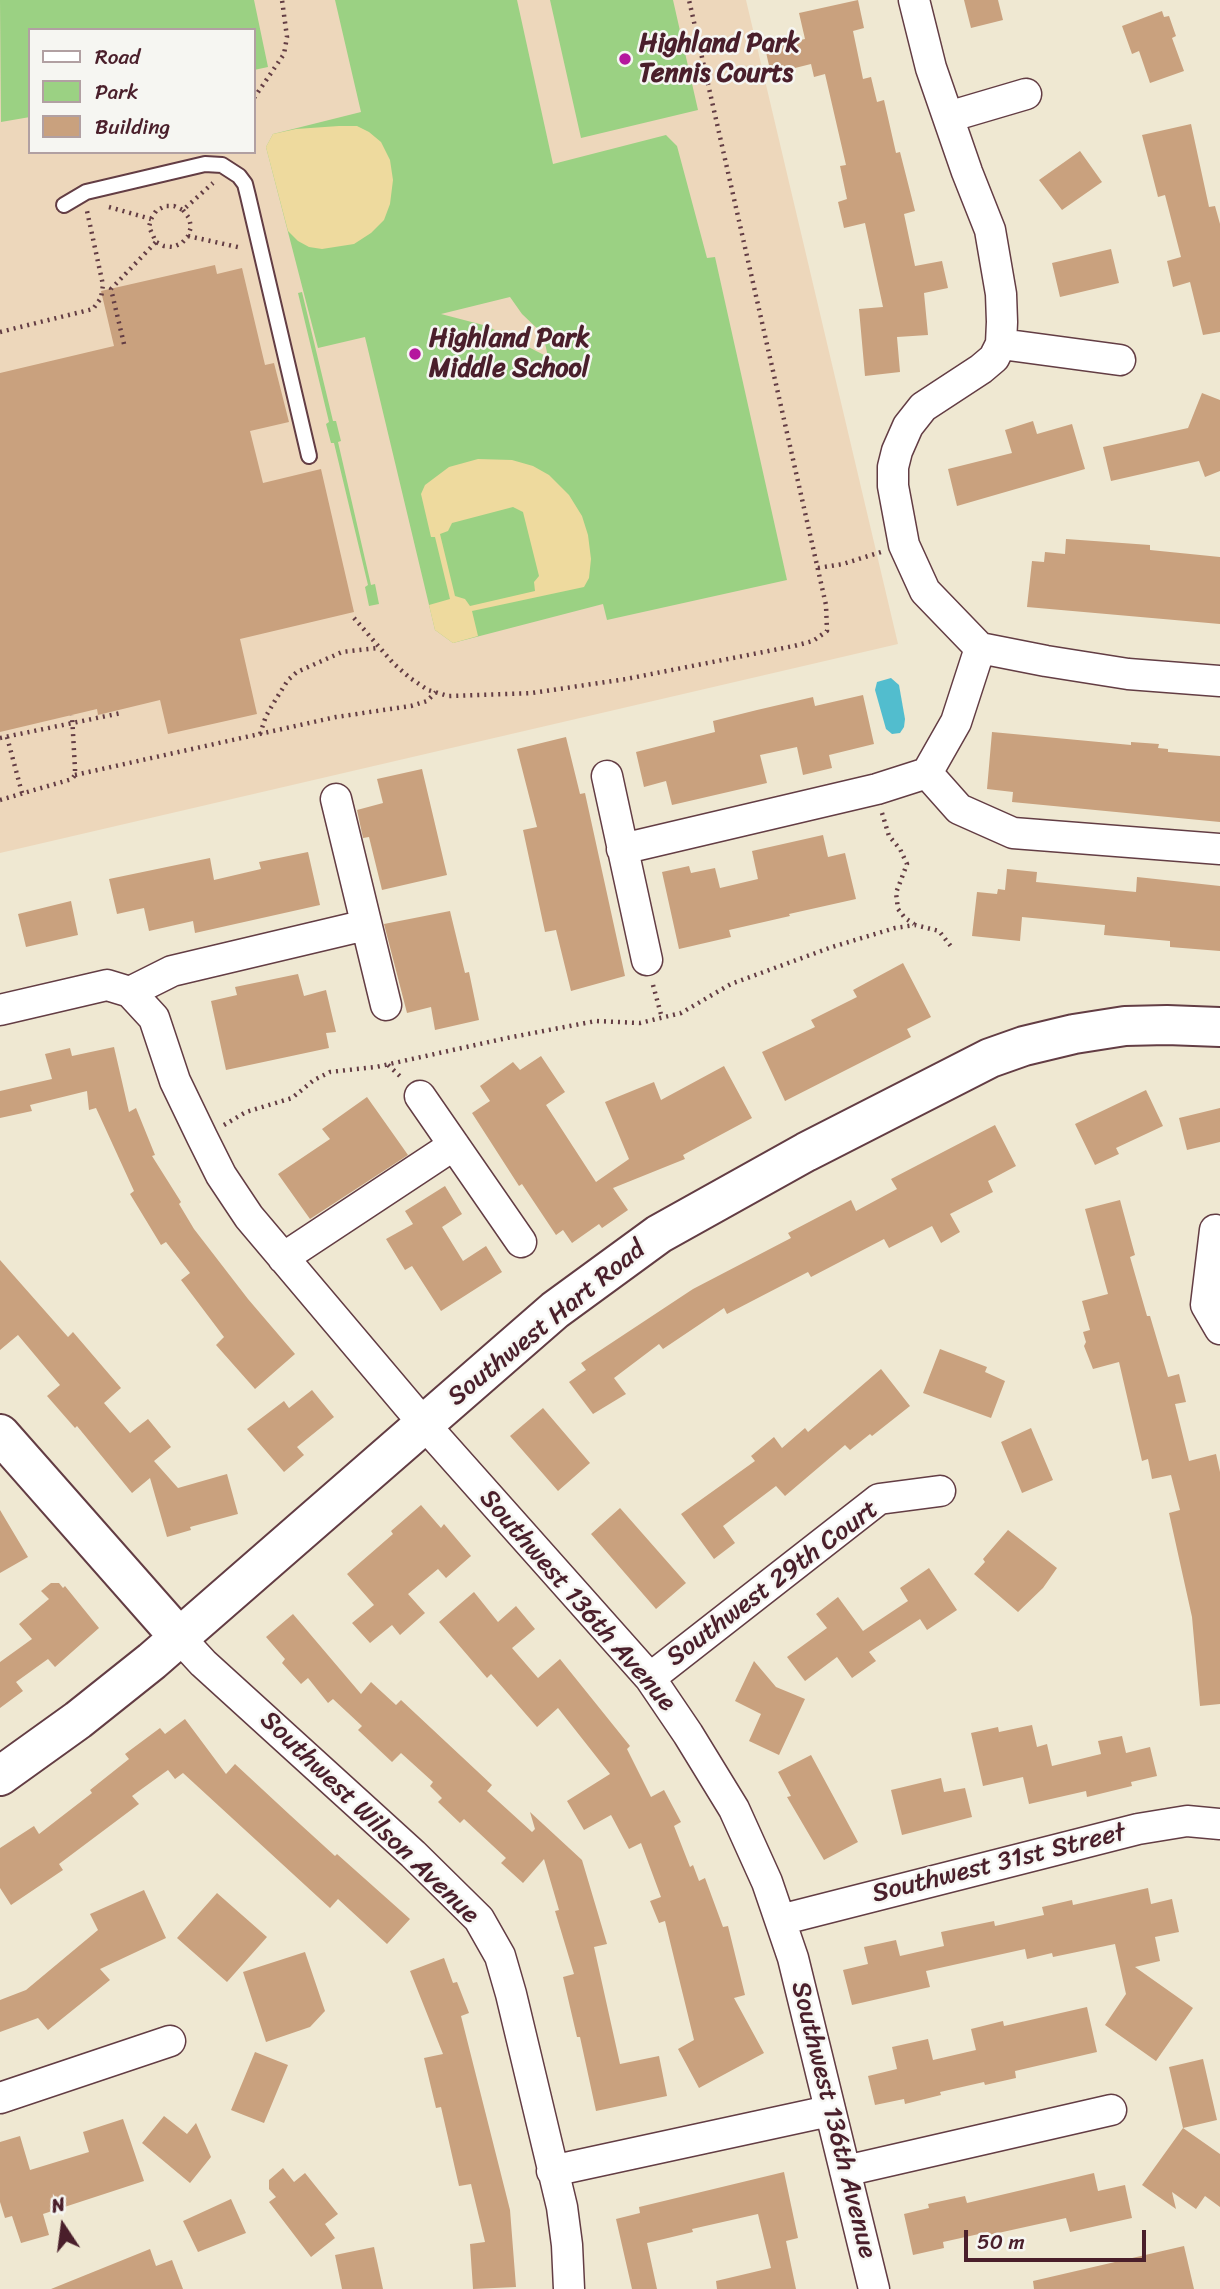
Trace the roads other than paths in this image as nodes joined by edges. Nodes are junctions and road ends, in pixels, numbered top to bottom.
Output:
1 (914, 0) edge
2 (1026, 94) dead end
3 (948, 117) junction
4 (64, 205) dead end
5 (1001, 344) junction
6 (1120, 360) dead end
7 (309, 456) dead end
8 (980, 648) junction
9 (1220, 681) edge
10 (927, 773) junction
11 (607, 776) dead end
12 (336, 799) dead end
13 (622, 849) junction
14 (1220, 849) edge
15 (366, 925) junction
16 (647, 960) road end
17 (130, 992) junction
18 (386, 1005) dead end
19 (0, 1010) edge
20 (1220, 1027) edge
21 (419, 1096) dead end
22 (454, 1145) junction
23 (1215, 1230) dead end
24 (522, 1241) dead end
25 (283, 1258) junction
26 (1220, 1329) edge
27 (424, 1424) junction
28 (0, 1434) edge
29 (940, 1491) dead end
30 (179, 1637) junction
31 (650, 1678) junction
32 (0, 1776) edge
33 (1220, 1824) edge
34 (780, 1920) junction
35 (170, 2041) dead end
36 (0, 2098) edge
37 (829, 2110) junction
38 (1111, 2110) dead end
39 (552, 2171) junction
40 (845, 2171) junction
41 (569, 2289) edge
42 (874, 2289) edge

1 - 3 street
2 - 3 street
3 - 5 street
4 - 7 lane
5 - 6 street
5 - 8 street
8 - 9 street
8 - 10 street
10 - 13 street
10 - 14 street
11 - 13 street
12 - 15 street
13 - 16 street
15 - 17 street
15 - 18 street
17 - 19 street
17 - 25 street, Southwest 136th Avenue
20 - 27 street, Southwest Hart Road
21 - 22 street
22 - 24 street
22 - 25 street
23 - 26 street
25 - 27 street, Southwest 136th Avenue
27 - 30 street, Southwest Hart Road
27 - 31 street, Southwest 136th Avenue
28 - 30 street, Southwest Wilson Avenue
29 - 31 street, Southwest 29th Court
30 - 32 street, Southwest Hart Road
30 - 39 street, Southwest Wilson Avenue
31 - 34 street, Southwest 136th Avenue
33 - 34 street, Southwest 31st Street
34 - 37 street, Southwest 136th Avenue
35 - 36 street
37 - 39 street
37 - 40 street, Southwest 136th Avenue
38 - 40 street
39 - 41 street, Southwest Wilson Avenue
40 - 42 street, Southwest 136th Avenue

